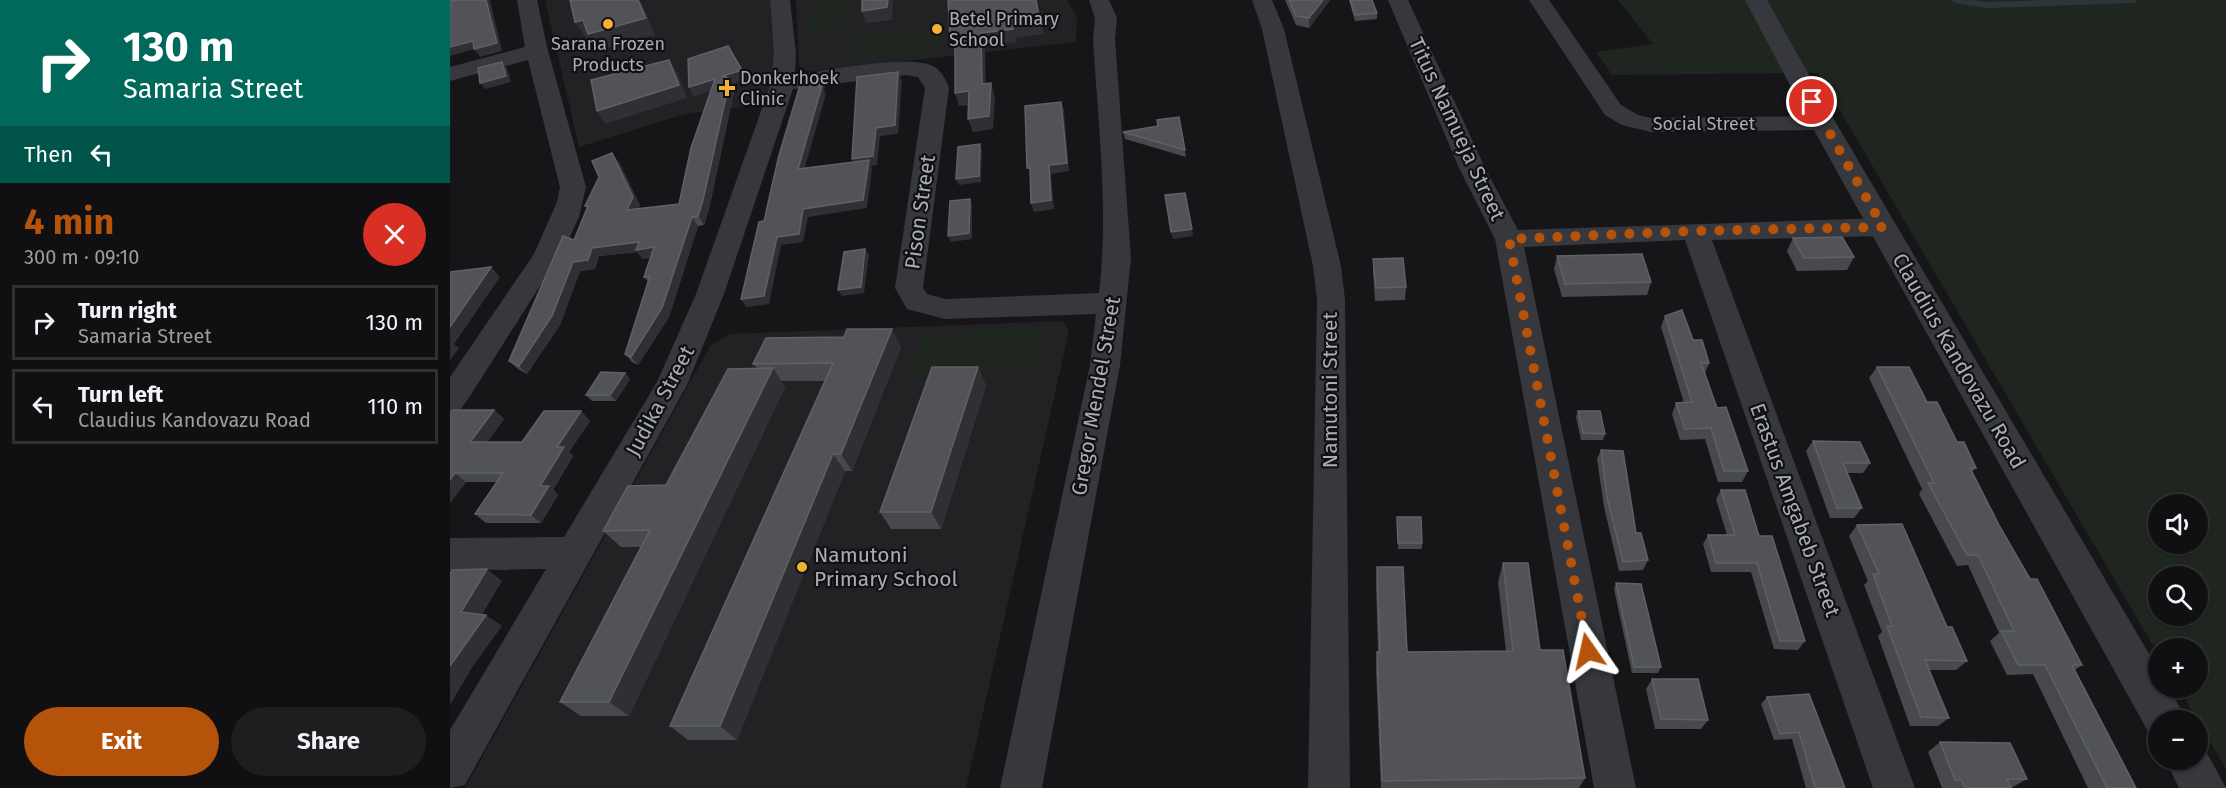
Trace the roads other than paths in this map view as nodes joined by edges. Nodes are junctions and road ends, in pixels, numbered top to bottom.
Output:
1 (527, 0) edge
2 (780, 0) edge
3 (1099, 0) edge
4 (1262, 0) edge
5 (1398, 0) edge
6 (1539, 0) edge
7 (1756, 0) edge
8 (537, 51) junction
9 (450, 75) edge
10 (783, 82) junction
11 (1823, 123) junction
12 (1883, 227) junction
13 (1695, 231) junction
14 (1509, 239) junction
15 (1112, 303) junction
16 (450, 400) edge
17 (575, 553) junction
18 (450, 554) edge
19 (2159, 710) edge
20 (450, 770) edge
21 (2193, 770) edge
22 (1021, 788) edge
23 (1329, 788) edge
24 (1615, 788) edge
25 (1894, 788) edge
26 (2204, 788) edge

1 - 8 street
2 - 10 street, Judika Street
3 - 15 street, Gregor Mendel Street
4 - 23 street, Namutoni Street
5 - 14 street, Titus Namueja Street
6 - 11 street, Social Street
7 - 11 street, Claudius Kandovazu Road
8 - 9 street
8 - 16 street
10 - 15 street, Pison Street
10 - 17 street, Judika Street
11 - 12 street, Claudius Kandovazu Road
12 - 13 street
12 - 19 street, Claudius Kandovazu Road
13 - 14 street
13 - 25 street, Erastus Amgabeb Street
14 - 24 street, Titus Namueja Street
15 - 22 street, Gregor Mendel Street
17 - 18 street
17 - 20 street, Judika Street
21 - 26 street

